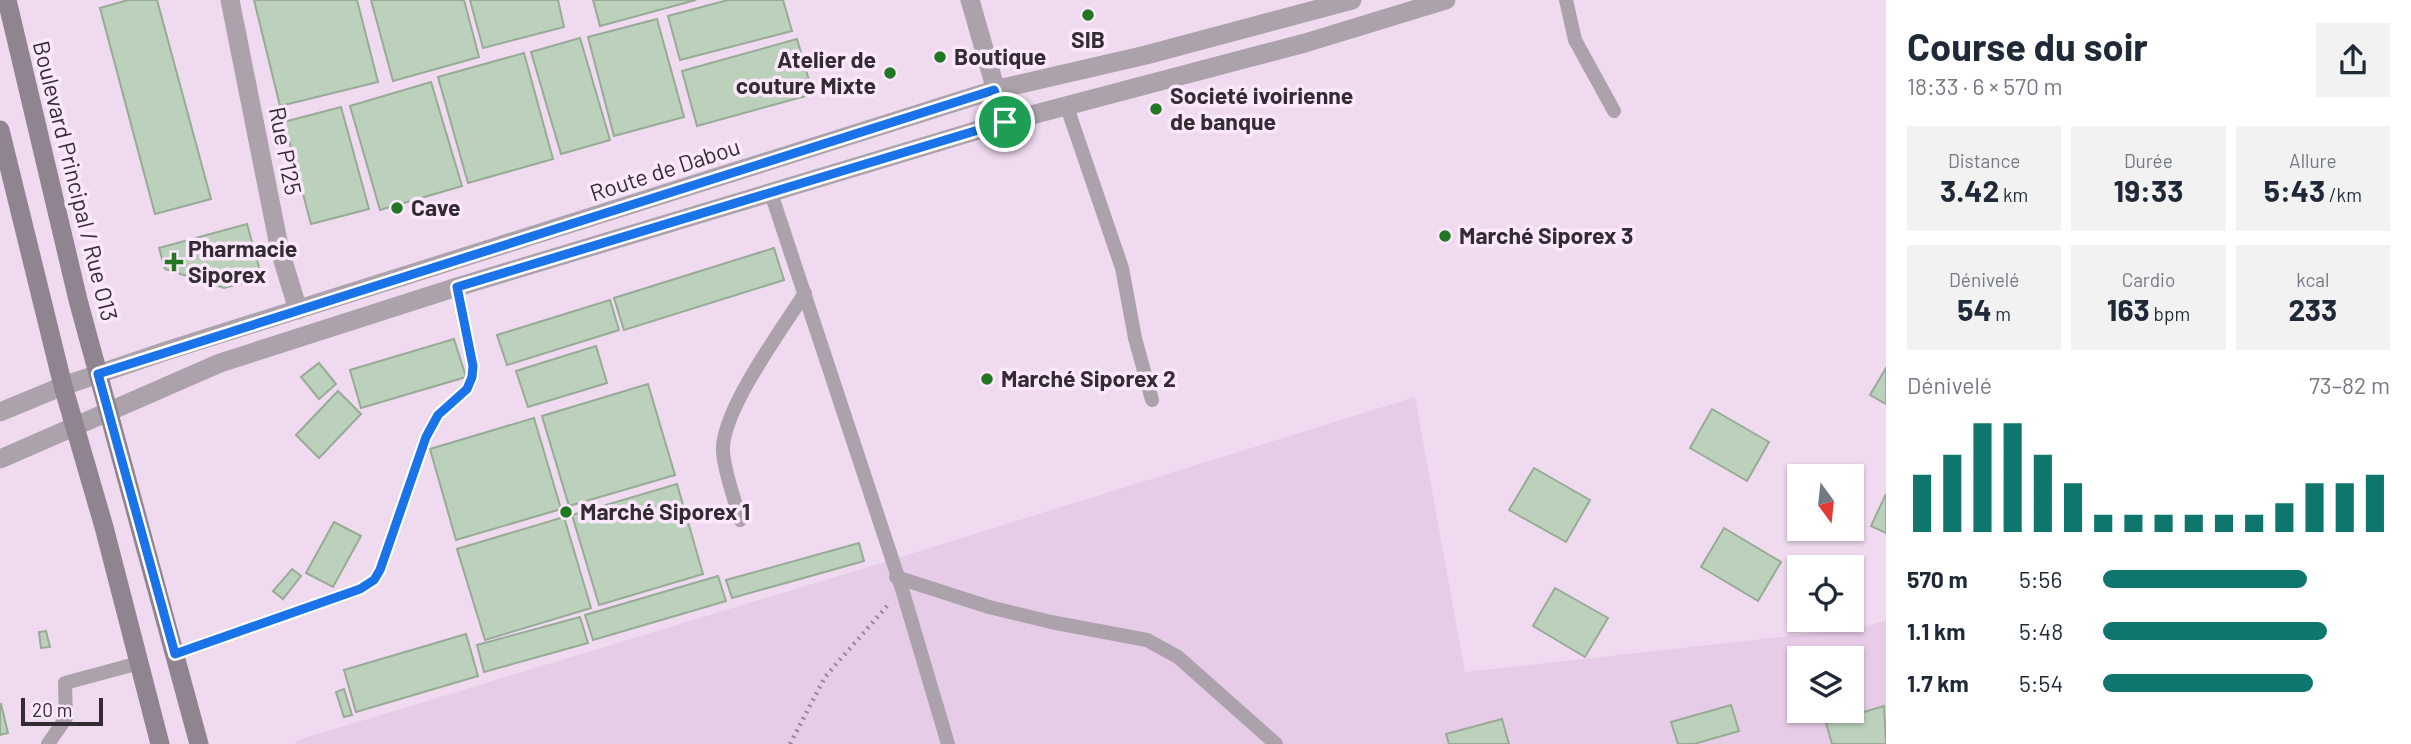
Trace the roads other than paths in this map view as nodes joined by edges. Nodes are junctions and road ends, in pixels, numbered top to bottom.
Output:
1 (7, 0) edge
2 (230, 0) edge
3 (970, 0) edge
4 (1352, 0) edge
5 (1446, 0) edge
6 (1566, 0) edge
7 (1294, 8) edge
8 (994, 90) junction
9 (1067, 107) junction
10 (1614, 111) dead end
11 (1005, 122) junction
12 (0, 130) edge
13 (771, 193) junction
14 (457, 287) junction
15 (805, 293) junction
16 (298, 310) junction
17 (98, 374) junction
18 (63, 386) junction
19 (1152, 400) dead end
20 (107, 411) junction
21 (0, 412) edge
22 (74, 425) junction
23 (0, 459) edge
24 (740, 520) dead end
25 (899, 583) junction
26 (175, 654) junction
27 (139, 663) junction
28 (48, 744) edge
29 (160, 744) edge
30 (199, 744) edge
31 (948, 744) edge
32 (1276, 744) edge

1 - 17 main road, Boulevard Principal / Rue O13
2 - 16 street, Rue P125
3 - 8 street
4 - 7 street, Route de Dabou
5 - 9 street
6 - 10 lane
7 - 8 street, Route de Dabou
8 - 11 street
8 - 16 street, Route de Dabou
9 - 11 street
9 - 19 lane
11 - 13 street
12 - 18 main road
13 - 14 street
13 - 15 lane
14 - 20 street
14 - 26 lane
15 - 24 lane
15 - 25 lane
16 - 17 street, Route de Dabou
17 - 18 street, Route de Dabou
17 - 20 main road, Boulevard Principal / Rue O13
18 - 21 street, Route de Dabou
18 - 22 main road
20 - 22 street
20 - 26 main road, Boulevard Principal / Rue O13
22 - 23 street
22 - 27 main road
25 - 31 lane
25 - 32 lane
26 - 30 main road, Boulevard Principal / Rue O13
27 - 28 lane
27 - 29 main road

